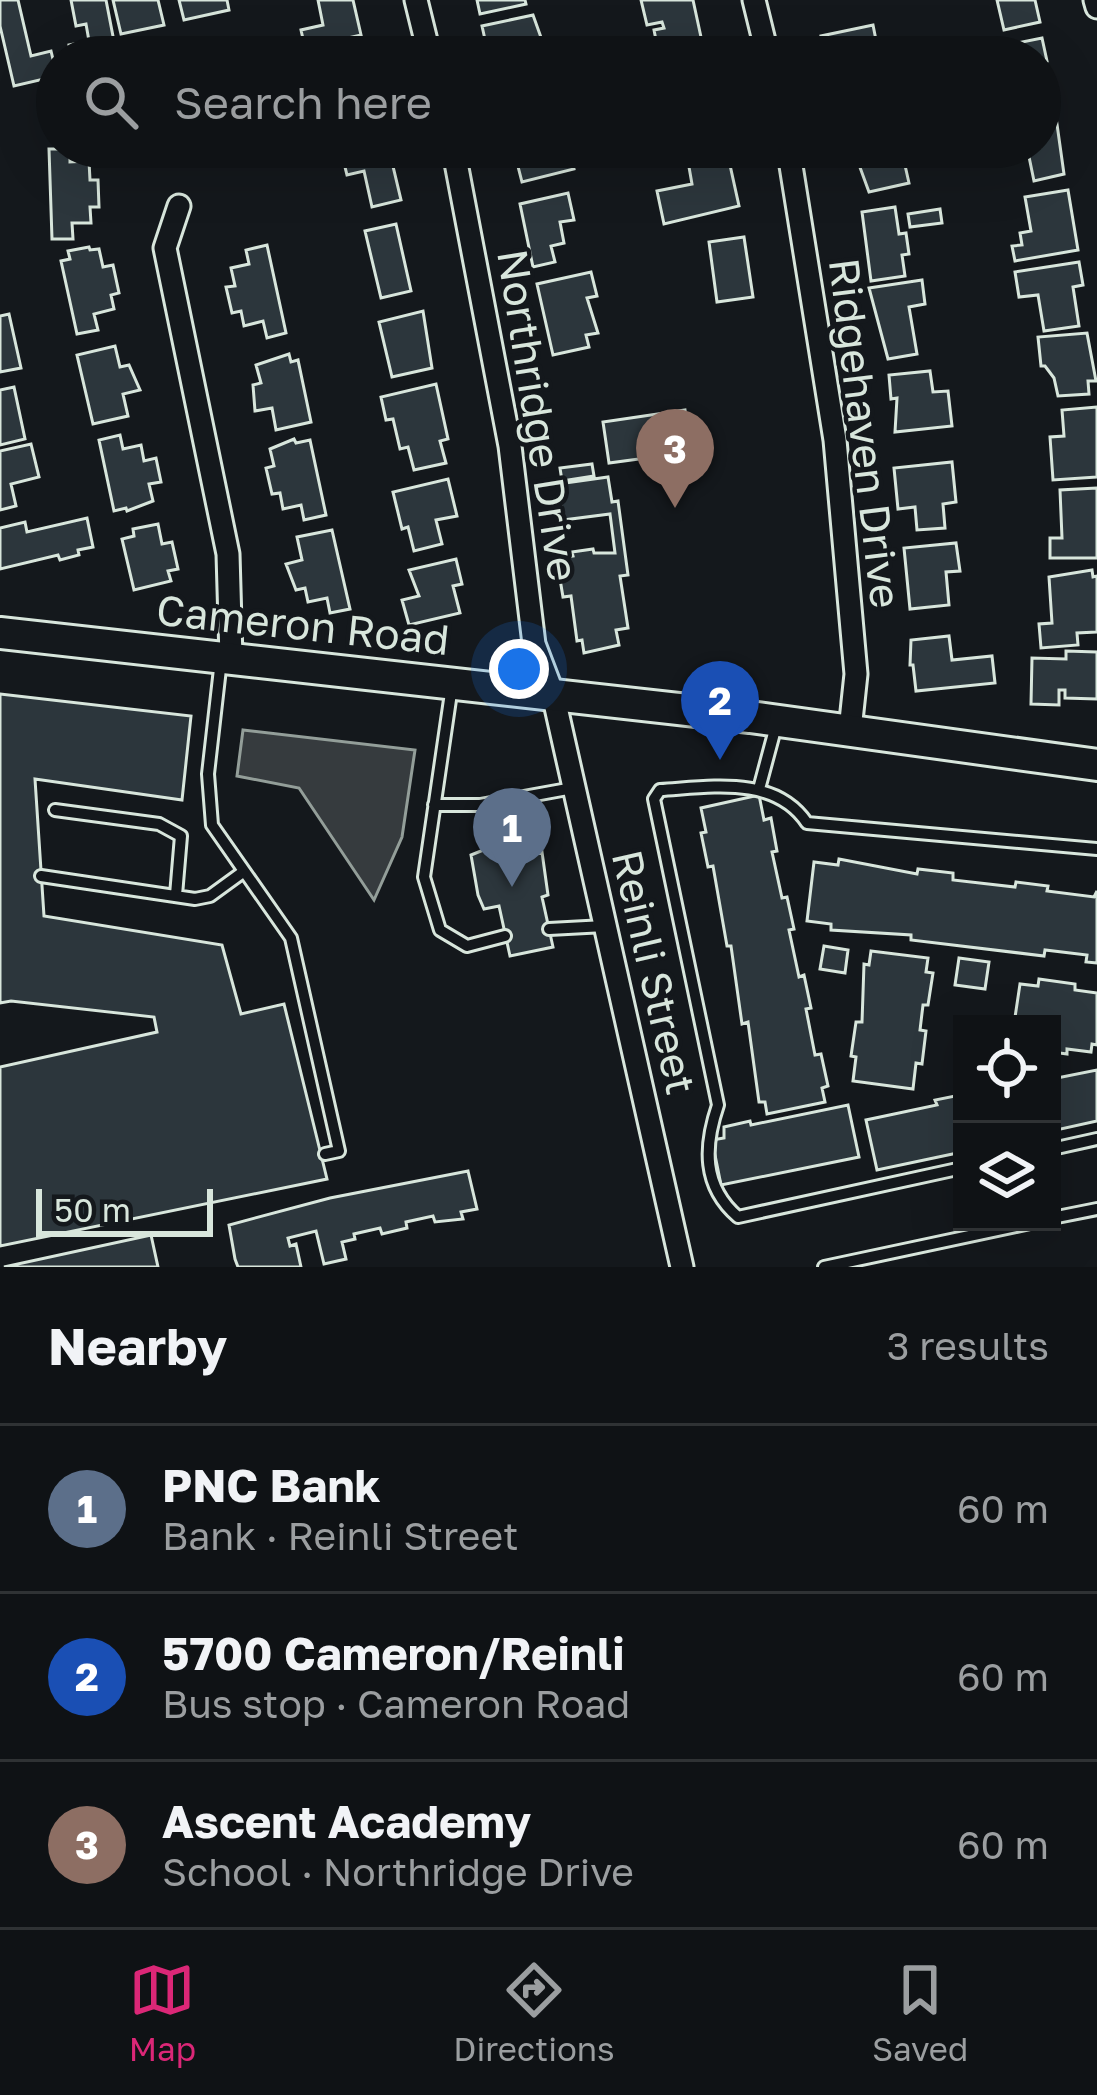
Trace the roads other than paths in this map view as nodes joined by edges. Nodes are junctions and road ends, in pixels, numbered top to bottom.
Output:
1 (416, 0) edge
2 (754, 0) edge
3 (425, 36) edge
4 (763, 36) edge
5 (457, 168) edge
6 (791, 168) edge
7 (179, 206) dead end
8 (0, 632) edge
9 (226, 658) junction
10 (452, 683) junction
11 (553, 694) junction
12 (777, 721) junction
13 (850, 730) junction
14 (1097, 765) edge
15 (574, 788) junction
16 (760, 789) junction
17 (434, 805) junction
18 (55, 810) dead end
19 (1097, 848) edge
20 (243, 872) junction
21 (41, 876) dead end
22 (176, 895) junction
23 (605, 926) junction
24 (549, 928) dead end
25 (505, 936) dead end
26 (323, 1079) junction
27 (308, 1082) dead end
28 (1097, 1139) edge
29 (1061, 1147) edge
30 (325, 1154) dead end
31 (953, 1170) edge
32 (1097, 1209) edge
33 (1061, 1216) edge
34 (993, 1231) edge
35 (682, 1267) edge
36 (824, 1267) edge

1 - 3 street
2 - 4 street
5 - 11 street, Northridge Drive
6 - 13 street, Ridgehaven Drive
7 - 9 street
8 - 9 main road, Cameron Road
9 - 10 main road, Cameron Road
9 - 20 lane
10 - 11 main road, Cameron Road
10 - 17 lane
11 - 12 main road, Cameron Road
11 - 15 street, Reinli Street
12 - 13 main road, Cameron Road
12 - 16 lane
13 - 14 main road, Cameron Road
15 - 17 lane
15 - 23 street, Reinli Street
16 - 19 lane
16 - 31 lane
17 - 25 lane
18 - 22 lane
20 - 22 lane
20 - 26 lane
21 - 22 lane
23 - 24 lane
23 - 35 street, Reinli Street
26 - 27 lane
26 - 30 lane
28 - 29 lane
32 - 33 lane
34 - 36 lane

